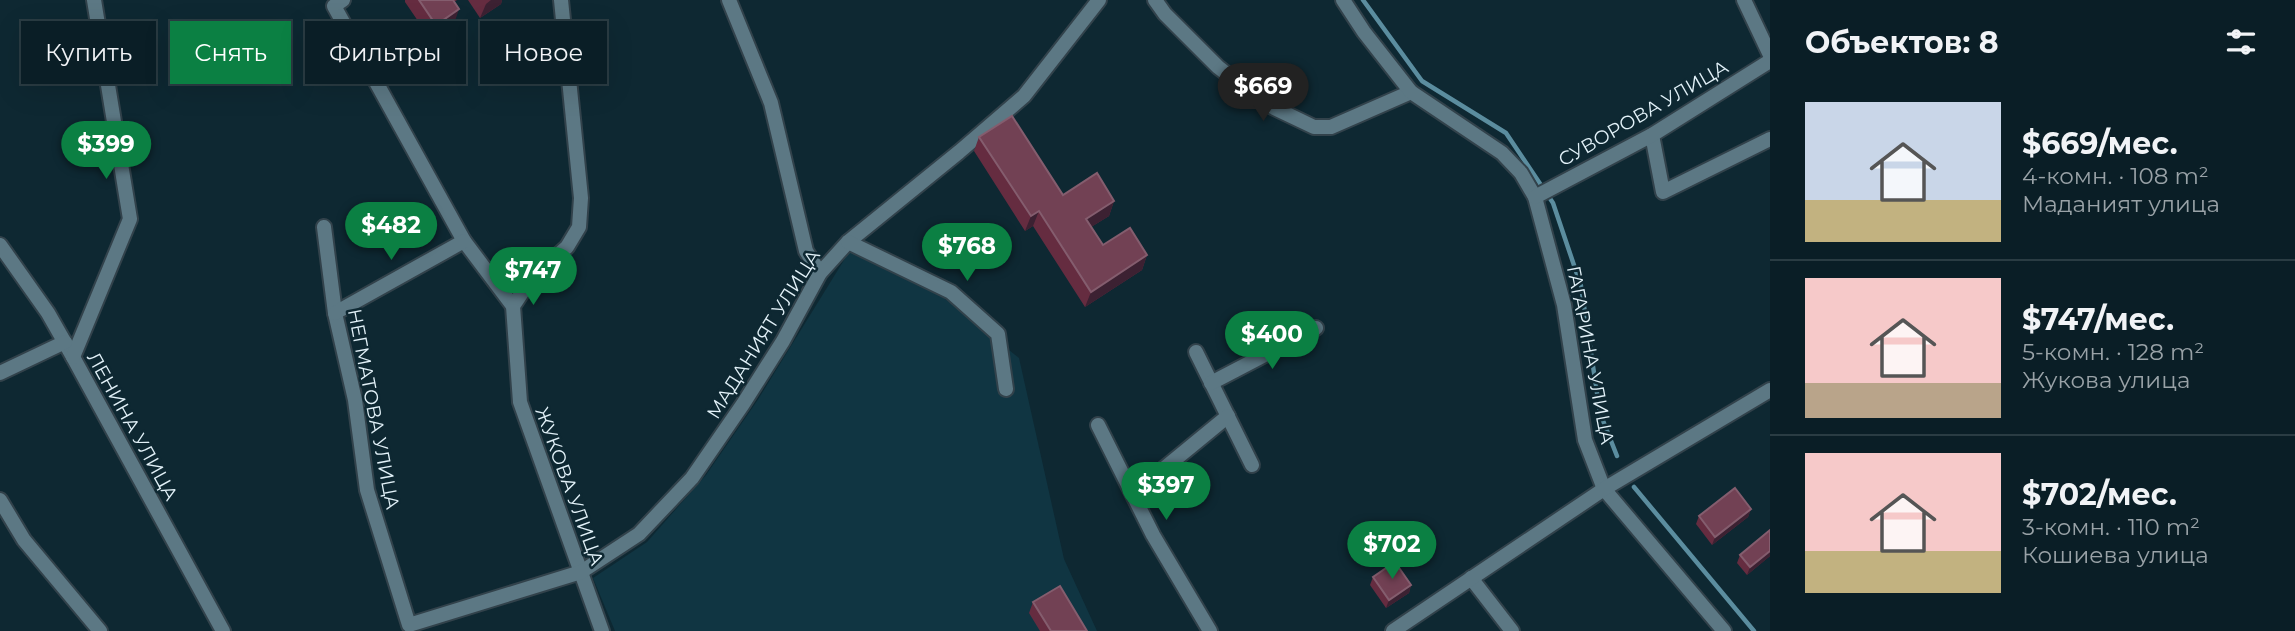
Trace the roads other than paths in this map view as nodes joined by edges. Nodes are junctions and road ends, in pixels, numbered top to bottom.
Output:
1 (94, 0) edge
2 (561, 0) edge
3 (729, 0) edge
4 (1099, 0) edge
5 (1155, 0) edge
6 (1343, 0) edge
7 (1744, 0) edge
8 (335, 2) edge
9 (1770, 55) edge
10 (1770, 61) edge
11 (1411, 92) junction
12 (1651, 135) junction
13 (1770, 139) edge
14 (1535, 197) junction
15 (324, 227) dead end
16 (464, 242) junction
17 (848, 242) junction
18 (0, 245) edge
19 (820, 273) junction
20 (513, 306) junction
21 (335, 313) junction
22 (1316, 328) dead end
23 (65, 342) junction
24 (1196, 352) dead end
25 (73, 357) junction
26 (0, 373) edge
27 (1211, 383) junction
28 (1006, 389) dead end
29 (1770, 390) edge
30 (1228, 416) junction
31 (1098, 425) dead end
32 (1252, 465) dead end
33 (1604, 489) junction
34 (1133, 494) junction
35 (0, 500) edge
36 (581, 572) junction
37 (1471, 578) junction
38 (100, 631) edge
39 (223, 631) edge
40 (602, 631) edge
41 (1210, 631) edge
42 (1392, 631) edge
43 (1512, 631) edge
44 (1724, 631) edge

1 - 25 street
2 - 20 street
3 - 19 street
4 - 17 street, МАДАНИЯТ УЛИЦА
5 - 11 street
6 - 11 street, ГАГАРИНА УЛИЦА
7 - 9 street
8 - 16 street
10 - 12 street, СУВОРОВА УЛИЦА
11 - 14 street, ГАГАРИНА УЛИЦА
12 - 13 street
12 - 14 street, СУВОРОВА УЛИЦА
14 - 33 street, ГАГАРИНА УЛИЦА
15 - 21 street, НЕГМАТОВА УЛИЦА
16 - 20 street
16 - 21 street
17 - 19 street, МАДАНИЯТ УЛИЦА
17 - 28 street
18 - 23 street, ЛЕНИНА УЛИЦА
19 - 36 street, МАДАНИЯТ УЛИЦА
20 - 36 street, ЖУКОВА УЛИЦА
21 - 36 street, НЕГМАТОВА УЛИЦА
22 - 27 street
23 - 25 street, ЛЕНИНА УЛИЦА
23 - 26 street
24 - 27 street
25 - 39 street, ЛЕНИНА УЛИЦА
27 - 30 street
29 - 33 street
30 - 32 street
30 - 34 street
31 - 34 street
33 - 37 street
33 - 44 street, ГАГАРИНА УЛИЦА
34 - 41 street
35 - 38 street
36 - 40 street, ЖУКОВА УЛИЦА
37 - 42 street
37 - 43 street

